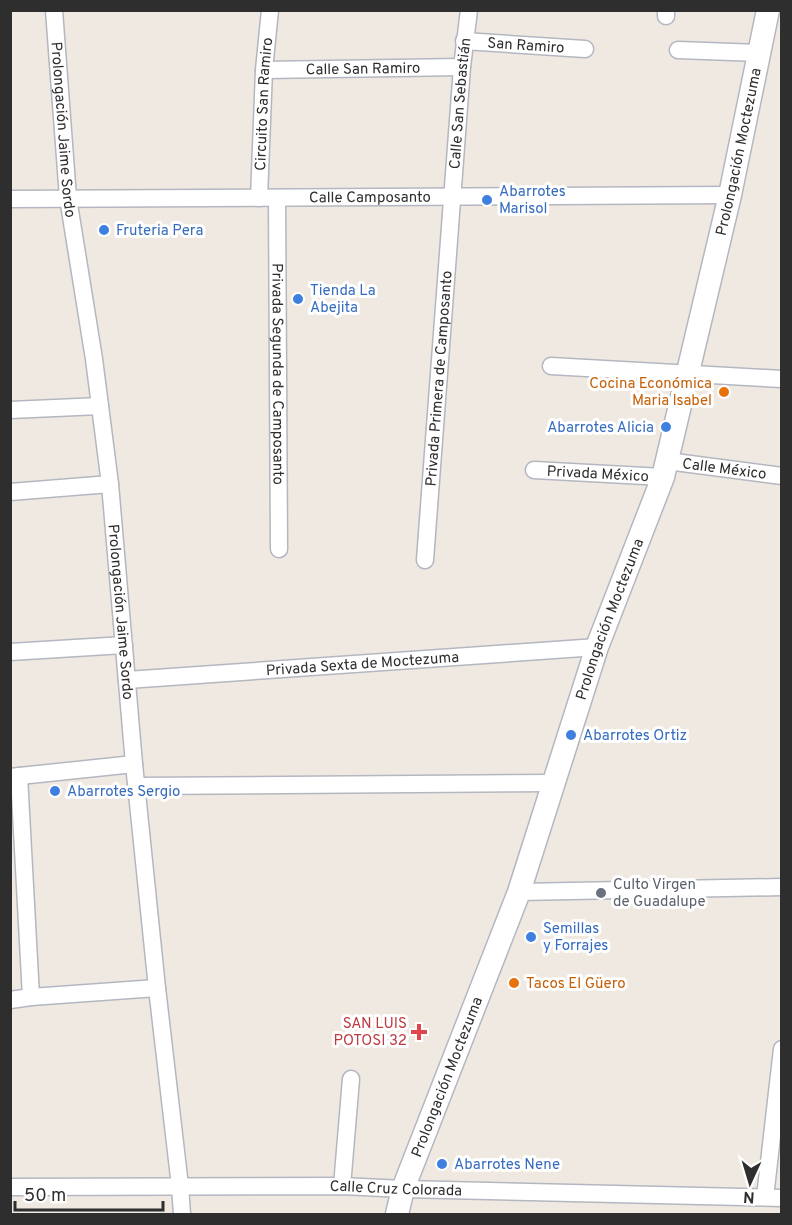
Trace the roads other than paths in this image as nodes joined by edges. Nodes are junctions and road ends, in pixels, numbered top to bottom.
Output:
1 (54, 10) edge
2 (270, 10) edge
3 (469, 10) edge
4 (768, 10) edge
5 (464, 41) junction
6 (585, 49) dead end
7 (678, 50) dead end
8 (759, 53) junction
9 (462, 67) junction
10 (264, 70) junction
11 (730, 195) junction
12 (452, 197) junction
13 (68, 198) junction
14 (259, 198) junction
15 (277, 198) junction
16 (10, 199) edge
17 (551, 366) dead end
18 (688, 374) junction
19 (782, 379) edge
20 (100, 406) junction
21 (10, 410) edge
22 (665, 469) junction
23 (534, 470) dead end
24 (782, 476) edge
25 (110, 484) junction
26 (10, 492) edge
27 (279, 549) dead end
28 (425, 560) dead end
29 (124, 645) junction
30 (597, 646) junction
31 (10, 652) edge
32 (127, 680) junction
33 (134, 765) junction
34 (15, 776) edge
35 (554, 783) junction
36 (136, 786) junction
37 (782, 887) edge
38 (519, 892) junction
39 (157, 988) junction
40 (31, 997) junction
41 (10, 999) edge
42 (782, 1049) edge
43 (351, 1079) dead end
44 (342, 1185) junction
45 (180, 1186) junction
46 (10, 1187) edge
47 (404, 1189) junction
48 (773, 1197) edge
49 (182, 1215) edge
50 (397, 1215) edge

1 - 13 street, Prolongación Jaime Sordo
2 - 10 street, Circuito San Ramiro
3 - 5 street, Calle San Sebastián
4 - 8 main road, Prolongación Moctezuma
5 - 6 street, San Ramiro
5 - 9 street, Calle San Sebastián
7 - 8 street
8 - 11 main road, Prolongación Moctezuma
9 - 10 street, Calle San Ramiro
9 - 12 street, Calle San Sebastián
10 - 14 street, Circuito San Ramiro
11 - 12 street, Calle Camposanto
11 - 18 main road, Prolongación Moctezuma
12 - 15 street, Calle Camposanto
12 - 28 street, Privada Primera de Camposanto
13 - 14 street, Calle Camposanto
13 - 16 street, Calle Camposanto
13 - 20 street, Prolongación Jaime Sordo
14 - 15 street, Calle Camposanto
15 - 27 street, Privada Segunda de Camposanto
17 - 18 street
18 - 19 street
18 - 22 main road, Prolongación Moctezuma
20 - 21 street
20 - 25 street, Prolongación Jaime Sordo
22 - 23 street, Privada México
22 - 24 street, Calle México
22 - 30 main road, Prolongación Moctezuma
25 - 26 street
25 - 29 street, Prolongación Jaime Sordo
29 - 31 street
29 - 32 street, Prolongación Jaime Sordo
30 - 32 street, Privada Sexta de Moctezuma
30 - 35 main road, Prolongación Moctezuma
32 - 33 street, Prolongación Jaime Sordo
33 - 34 street
33 - 36 street, Prolongación Jaime Sordo
34 - 40 street
35 - 36 street
35 - 38 main road, Prolongación Moctezuma
36 - 39 street, Prolongación Jaime Sordo
37 - 38 street
38 - 47 main road, Prolongación Moctezuma
39 - 40 street
39 - 45 street, Prolongación Jaime Sordo
40 - 41 street
42 - 48 street
43 - 44 street
44 - 45 street, Calle Cruz Colorada
44 - 47 street, Calle Cruz Colorada
45 - 46 street, Calle Cruz Colorada
45 - 49 street, Prolongación Jaime Sordo
47 - 48 street, Calle Cruz Colorada
47 - 50 main road, Prolongación Moctezuma

